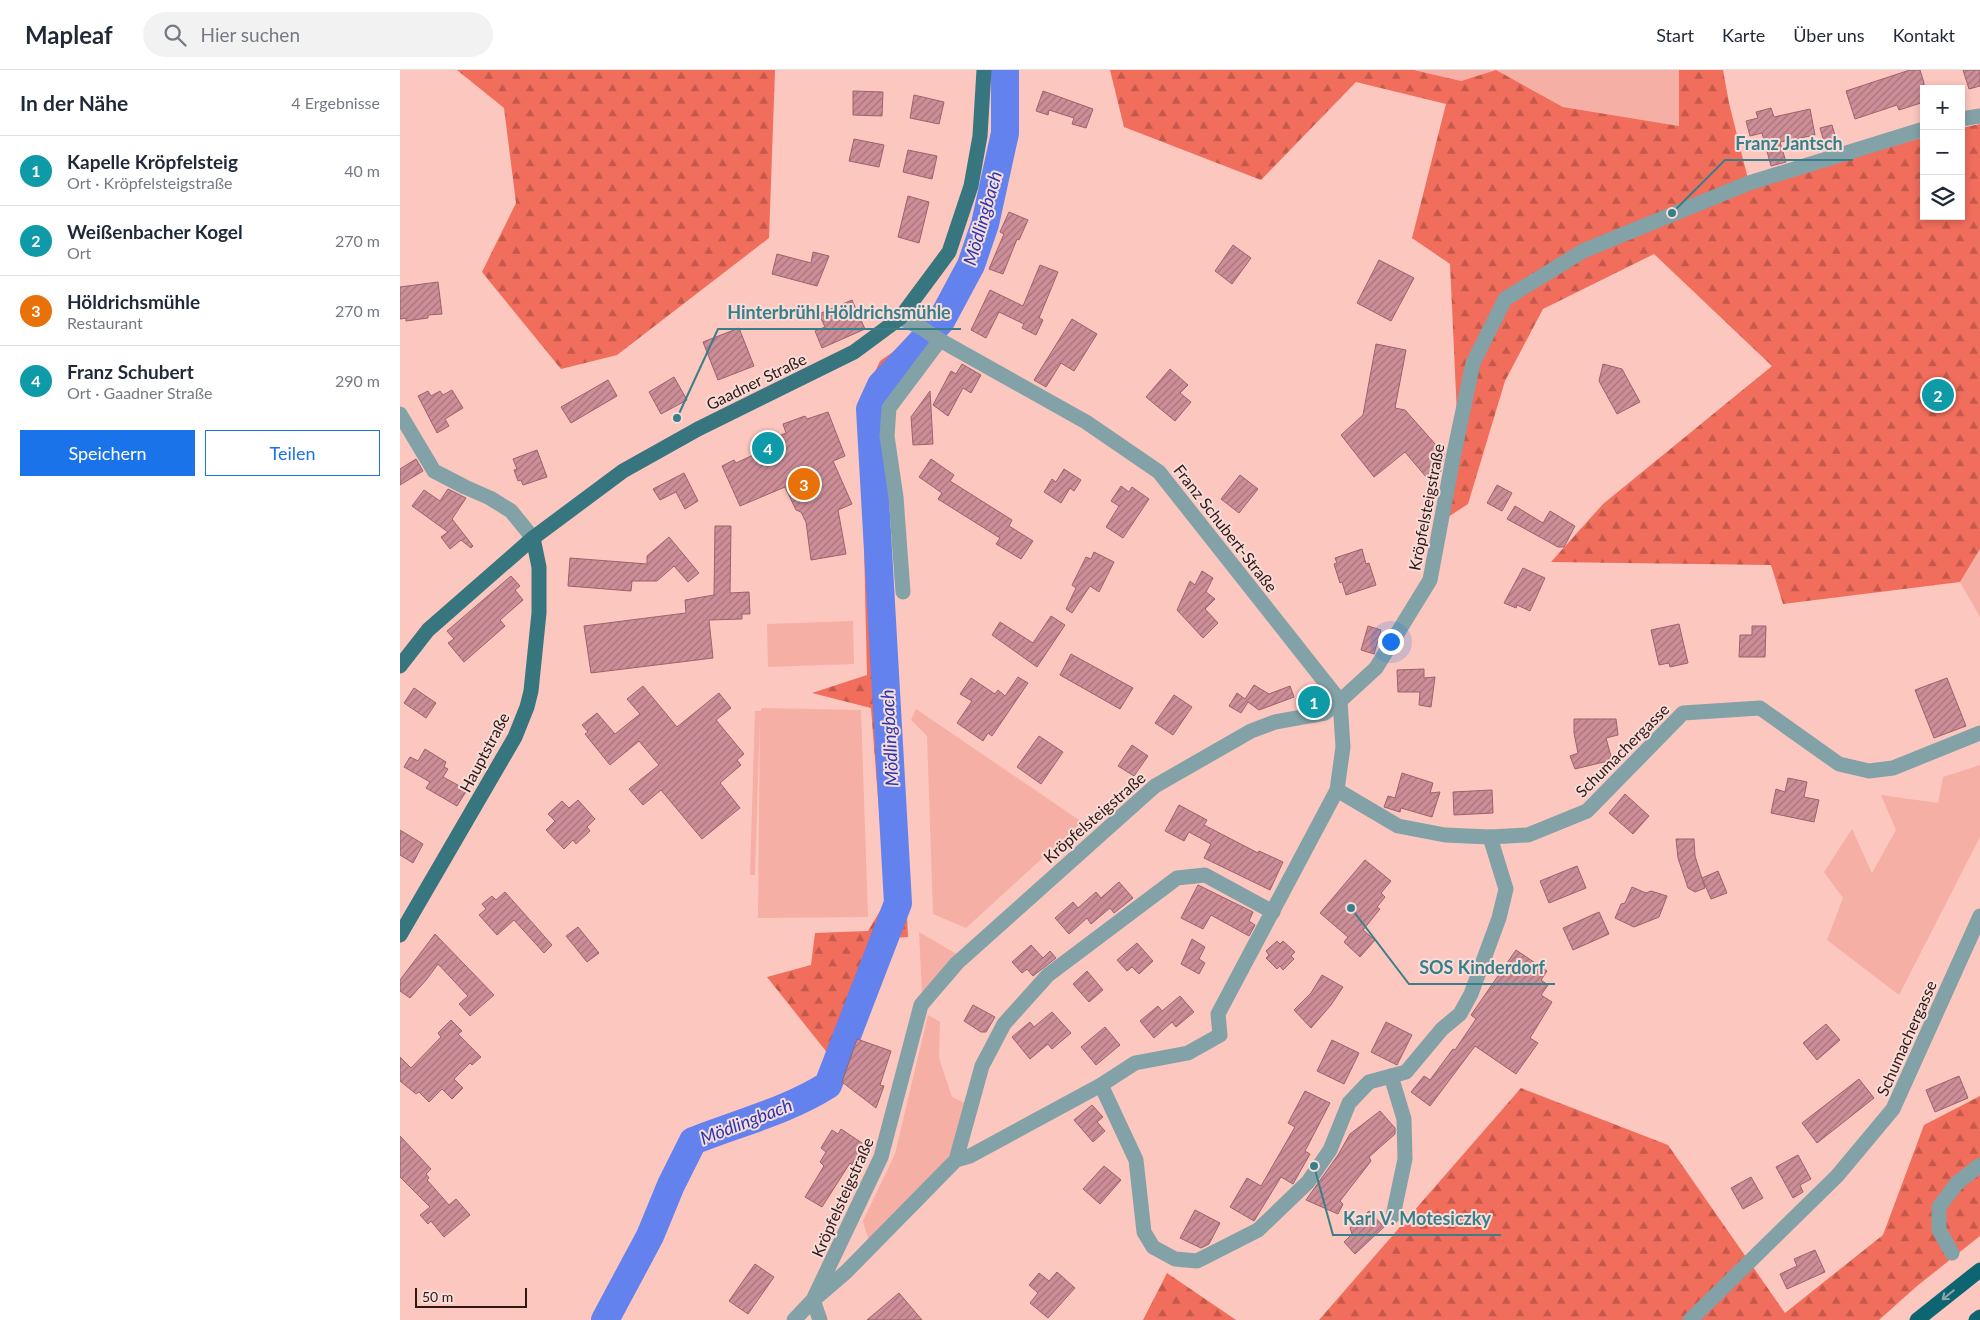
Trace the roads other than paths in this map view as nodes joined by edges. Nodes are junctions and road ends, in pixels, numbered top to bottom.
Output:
1 (984, 70) edge
2 (1980, 116) edge
3 (1965, 118) edge
4 (1921, 130) edge
5 (900, 318) junction
6 (939, 339) junction
7 (400, 414) edge
8 (532, 538) junction
9 (904, 592) dead end
10 (400, 666) edge
11 (1340, 702) junction
12 (1980, 733) edge
13 (1337, 790) junction
14 (1490, 837) junction
15 (1273, 912) junction
16 (1980, 916) edge
17 (400, 935) edge
18 (1391, 1076) junction
19 (1101, 1085) junction
20 (956, 1160) junction
21 (1980, 1166) edge
22 (1393, 1216) dead end
23 (1952, 1253) dead end
24 (1980, 1270) edge
25 (814, 1300) junction
26 (1980, 1317) edge
27 (794, 1320) edge
28 (820, 1320) edge
29 (1690, 1320) edge
30 (1917, 1320) edge
31 (1976, 1320) edge

1 - 5 main road, Gaadner Straße
2 - 3 street
4 - 11 street, Kröpfelsteigstraße
5 - 6 street, Franz Schubert-Straße
5 - 8 main road, Gaadner Straße
6 - 9 street
6 - 11 street, Franz Schubert-Straße
7 - 8 street
8 - 10 main road, Gaadner Straße
8 - 17 main road, Hauptstraße
11 - 13 street
11 - 25 street, Kröpfelsteigstraße
12 - 14 street, Schumachergasse
13 - 14 street, Schumachergasse
13 - 15 street
14 - 18 street
15 - 19 street
15 - 20 street
16 - 29 street, Schumachergasse
18 - 19 street
18 - 22 street
19 - 20 street
20 - 25 street
21 - 23 street
24 -> 30 highway
25 - 27 street, Kröpfelsteigstraße
25 - 28 street
26 - 31 highway

